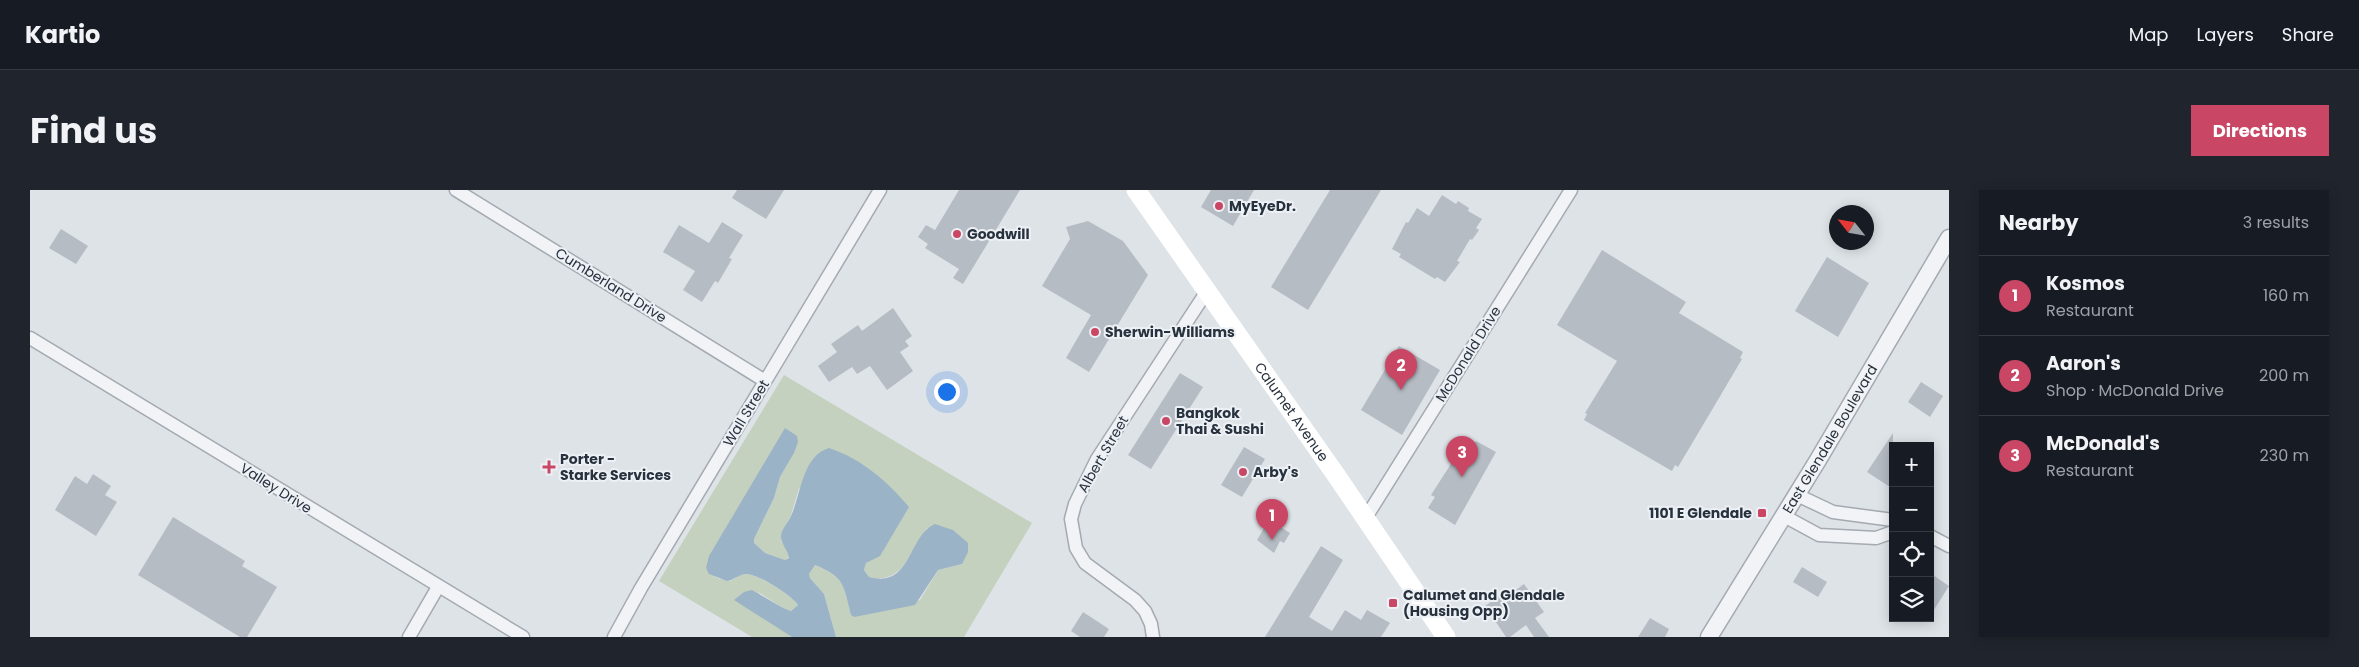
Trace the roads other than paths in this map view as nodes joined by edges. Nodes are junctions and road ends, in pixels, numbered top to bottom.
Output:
1 (456, 190) edge
2 (880, 190) edge
3 (1136, 190) edge
4 (1571, 190) edge
5 (1949, 238) edge
6 (1207, 291) junction
7 (30, 338) edge
8 (766, 381) junction
9 (1797, 495) junction
10 (1784, 516) junction
11 (1365, 519) junction
12 (1889, 519) edge
13 (1889, 533) edge
14 (1934, 538) edge
15 (1949, 546) edge
16 (438, 588) junction
17 (409, 637) edge
18 (523, 637) edge
19 (614, 637) edge
20 (1153, 637) edge
21 (1446, 637) edge
22 (1709, 637) edge

1 - 8 street, Cumberland Drive
2 - 8 street, Wall Street
3 - 6 main road, Calumet Avenue
4 - 11 street, McDonald Drive
5 - 9 street, East Glendale Boulevard
6 - 11 main road, Calumet Avenue
6 - 20 street, Albert Street
7 - 16 street, Valley Drive
8 - 19 street, Wall Street
9 - 10 street, East Glendale Boulevard
9 - 12 street
10 - 13 street
10 - 22 street, East Glendale Boulevard
11 - 21 main road, Calumet Avenue
14 - 15 street
16 - 17 street
16 - 18 street, Valley Drive

